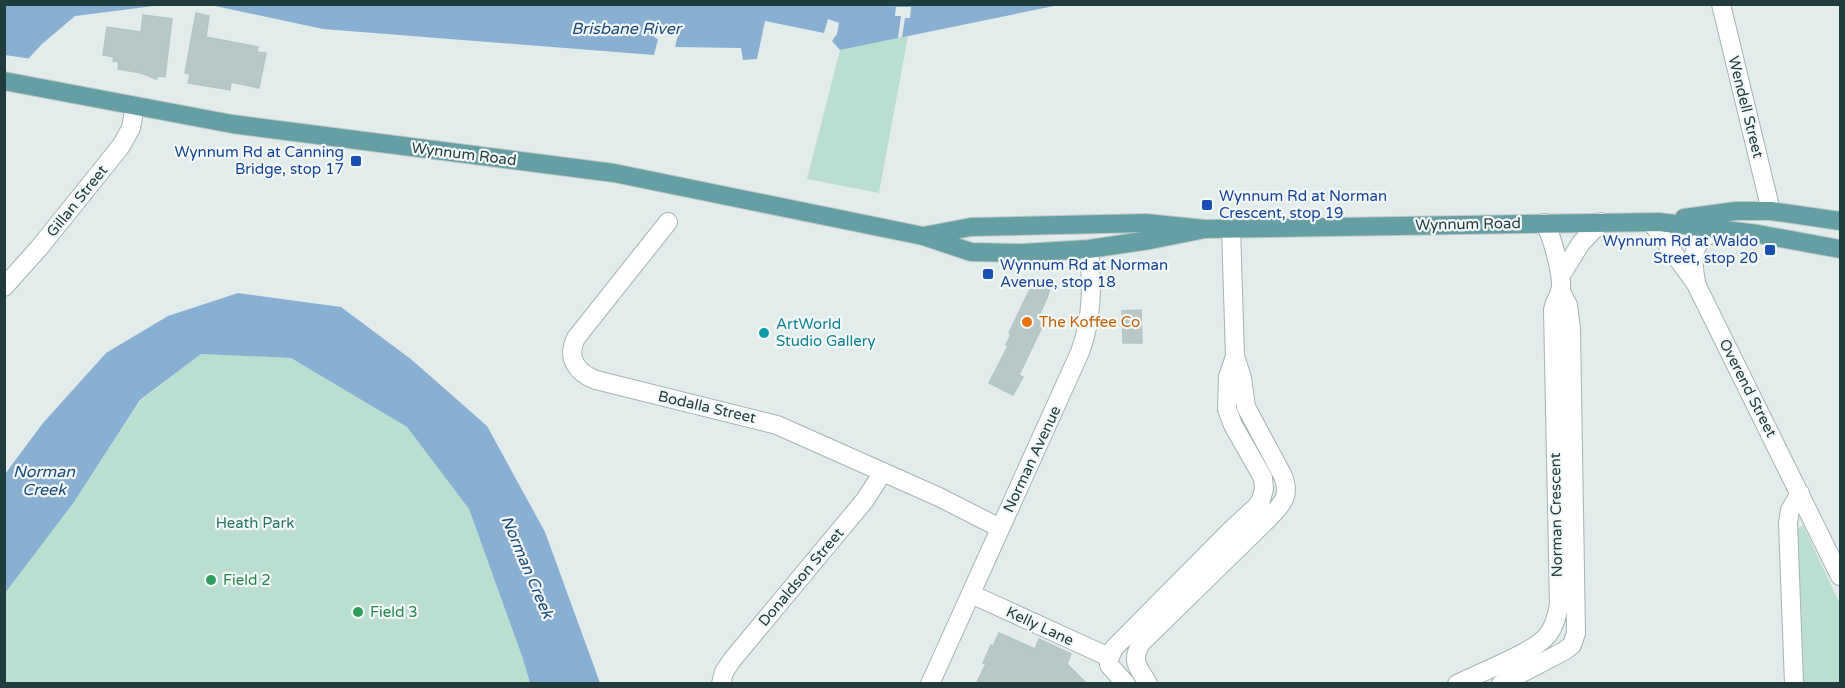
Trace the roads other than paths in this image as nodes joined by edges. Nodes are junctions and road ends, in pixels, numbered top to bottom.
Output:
1 (1721, 4) edge
2 (12, 82) edge
3 (135, 106) junction
4 (1771, 211) junction
5 (1840, 221) edge
6 (668, 222) dead end
7 (1601, 222) junction
8 (1655, 222) junction
9 (1544, 223) junction
10 (1088, 225) junction
11 (1231, 228) junction
12 (1205, 229) junction
13 (1720, 229) junction
14 (923, 236) junction
15 (1804, 241) junction
16 (1089, 249) junction
17 (1840, 249) edge
18 (1561, 283) junction
19 (1696, 284) junction
20 (4, 287) edge
21 (1235, 356) junction
22 (883, 472) junction
23 (1800, 492) junction
24 (1000, 528) junction
25 (1840, 576) edge
26 (971, 594) junction
27 (1109, 657) junction
28 (721, 684) edge
29 (930, 684) edge
30 (1126, 684) edge
31 (1148, 684) edge
32 (1457, 684) edge
33 (1501, 684) edge
34 (1794, 684) edge

1 - 4 street, Wendell Street
2 - 3 main road, Wynnum Road
3 - 14 main road, Wynnum Road
3 - 20 street, Gillan Street
4 - 5 main road, Wynnum Road
4 - 8 main road, Wynnum Road
4 - 15 main road
6 - 22 street, Bodalla Street
7 - 8 main road, Wynnum Road
7 - 9 main road, Wynnum Road
7 - 18 street, Norman Crescent
8 - 13 main road, Wynnum Road
8 - 19 street, Overend Street
9 - 11 main road, Wynnum Road
9 - 18 street, Norman Crescent
10 - 12 main road, Wynnum Road
10 - 14 main road, Wynnum Road
10 - 16 main road, Norman Avenue
11 - 12 main road, Wynnum Road
11 - 21 street
12 - 16 main road, Wynnum Road
13 - 15 main road, Wynnum Road
13 - 19 street, Overend Street
14 - 16 main road, Wynnum Road
15 - 17 main road, Wynnum Road
16 - 24 street, Norman Avenue
18 - 32 street, Norman Crescent
18 - 33 street, Norman Crescent
19 - 23 street, Overend Street
21 - 27 street
21 - 31 street
22 - 24 street, Bodalla Street
22 - 28 street, Donaldson Street
23 - 25 street, Overend Street
23 - 34 street
24 - 26 street, Norman Avenue
26 - 27 street, Kelly Lane
26 - 29 street, Norman Avenue
27 - 30 street

